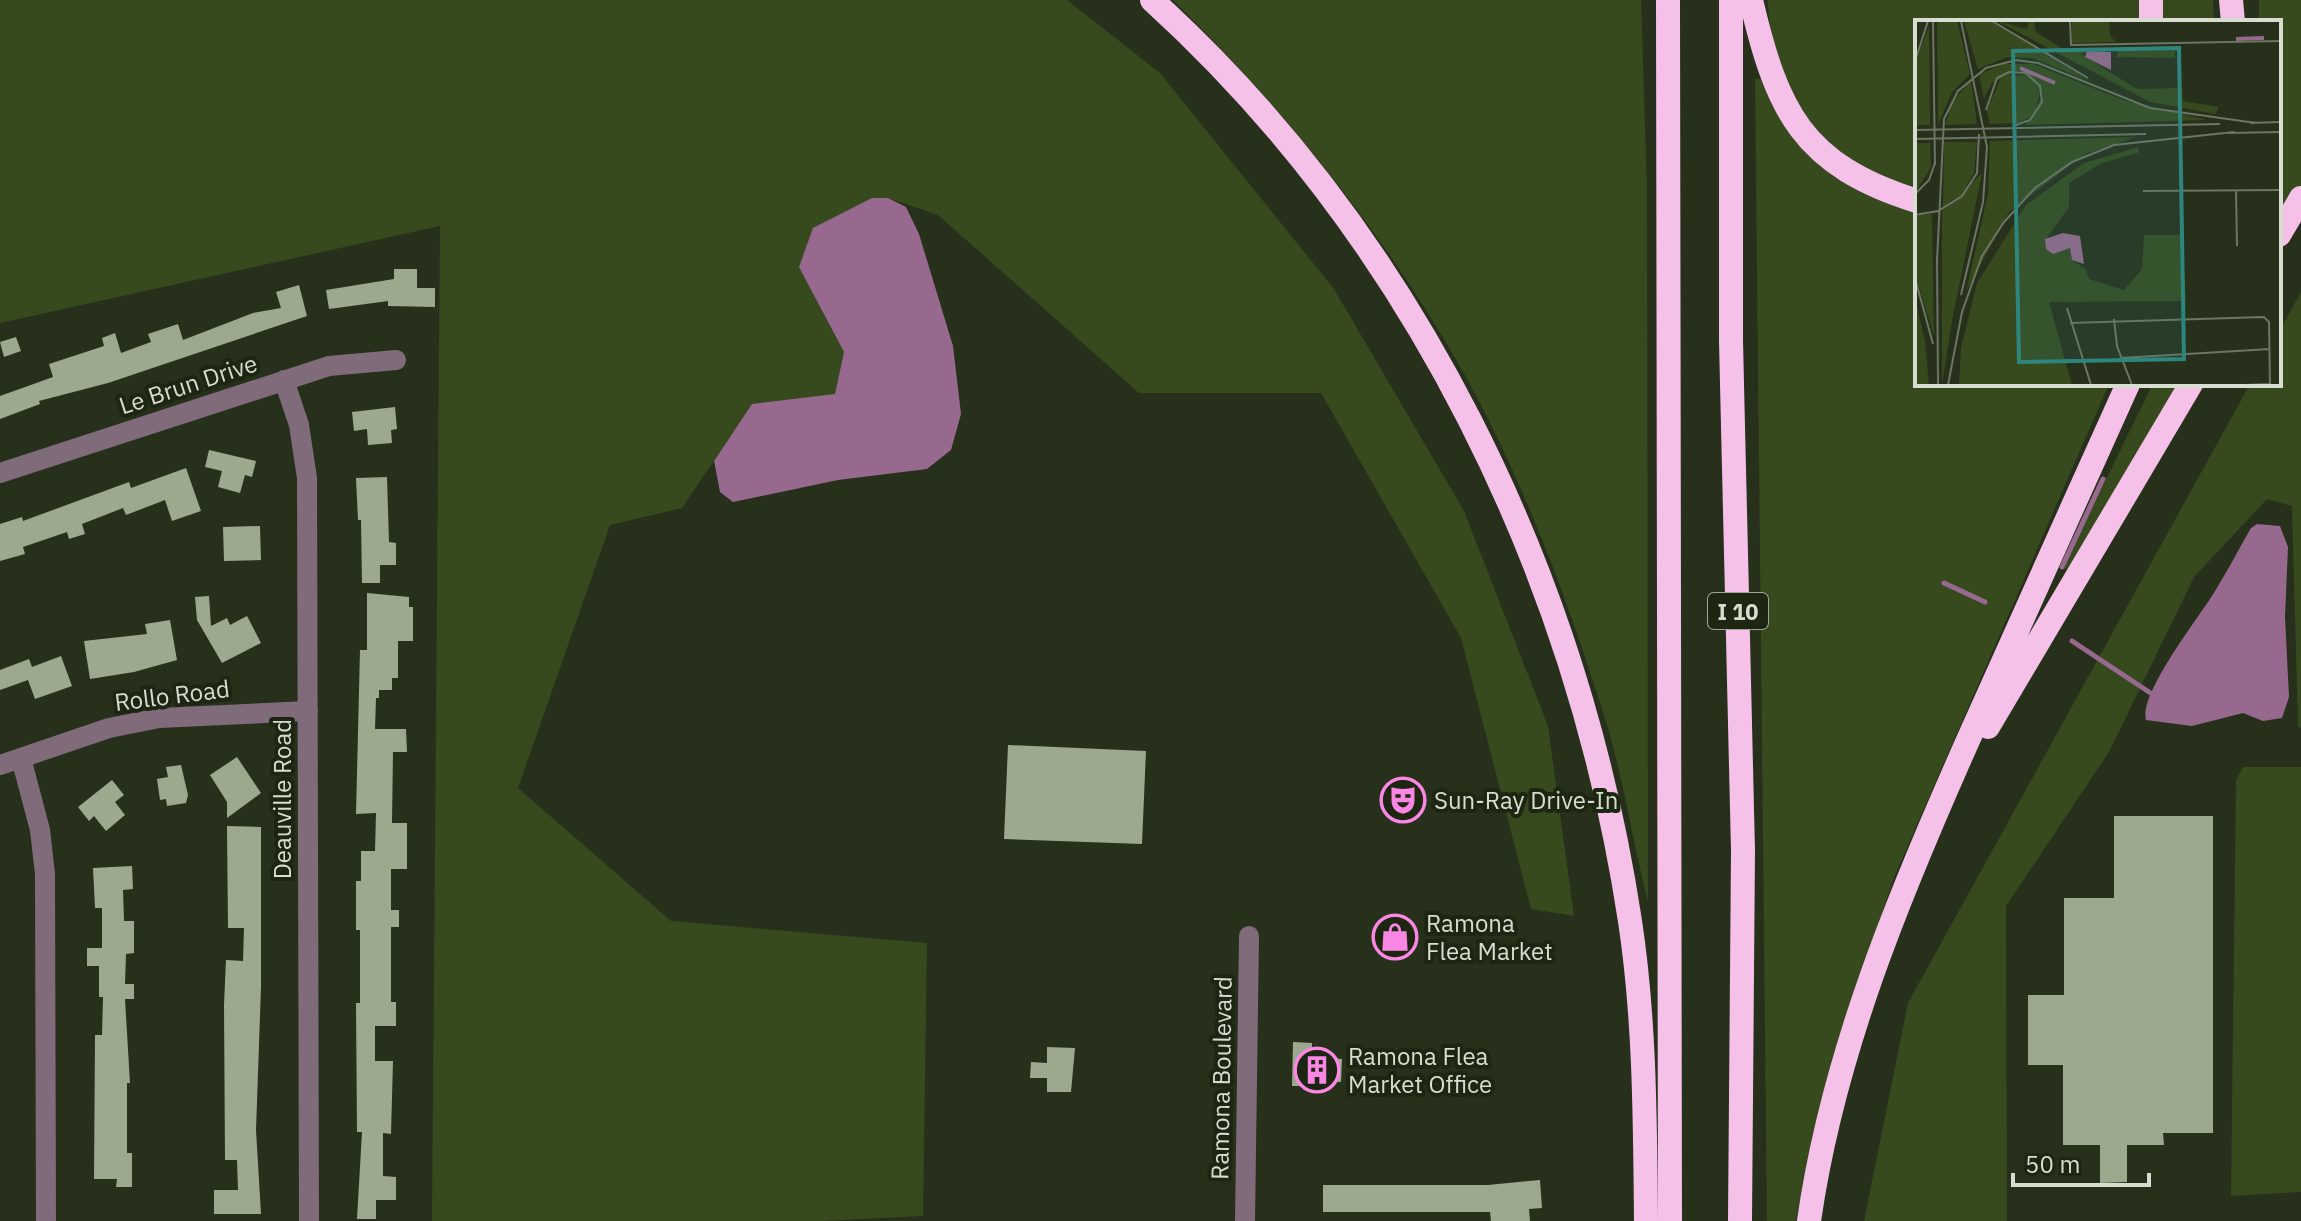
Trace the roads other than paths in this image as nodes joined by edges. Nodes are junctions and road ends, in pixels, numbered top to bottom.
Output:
1 (1152, 0) edge
2 (1668, 0) edge
3 (1731, 0) edge
4 (1751, 0) edge
5 (2231, 0) edge
6 (2233, 20) edge
7 (2301, 198) edge
8 (1915, 200) edge
9 (2281, 232) edge
10 (396, 360) dead end
11 (284, 380) junction
12 (2127, 386) edge
13 (2190, 386) edge
14 (0, 473) edge
15 (308, 711) junction
16 (21, 758) junction
17 (0, 765) edge
18 (1932, 822) junction
19 (1249, 936) dead end
20 (46, 1221) edge
21 (309, 1221) edge
22 (1245, 1221) edge
23 (1646, 1221) edge
24 (1670, 1221) edge
25 (1740, 1221) edge
26 (1809, 1221) edge

1 - 23 highway
2 - 24 highway
3 - 25 highway, I 10
4 - 8 highway
5 - 6 highway
7 - 9 highway
10 - 11 street, Le Brun Drive
11 - 14 street, Le Brun Drive
11 - 15 street, Deauville Road
12 - 18 highway
13 - 18 highway
15 - 16 street, Rollo Road
15 - 21 street, Deauville Road
16 - 17 street, Rollo Road
16 - 20 street
18 - 26 highway
19 - 22 street, Ramona Boulevard

